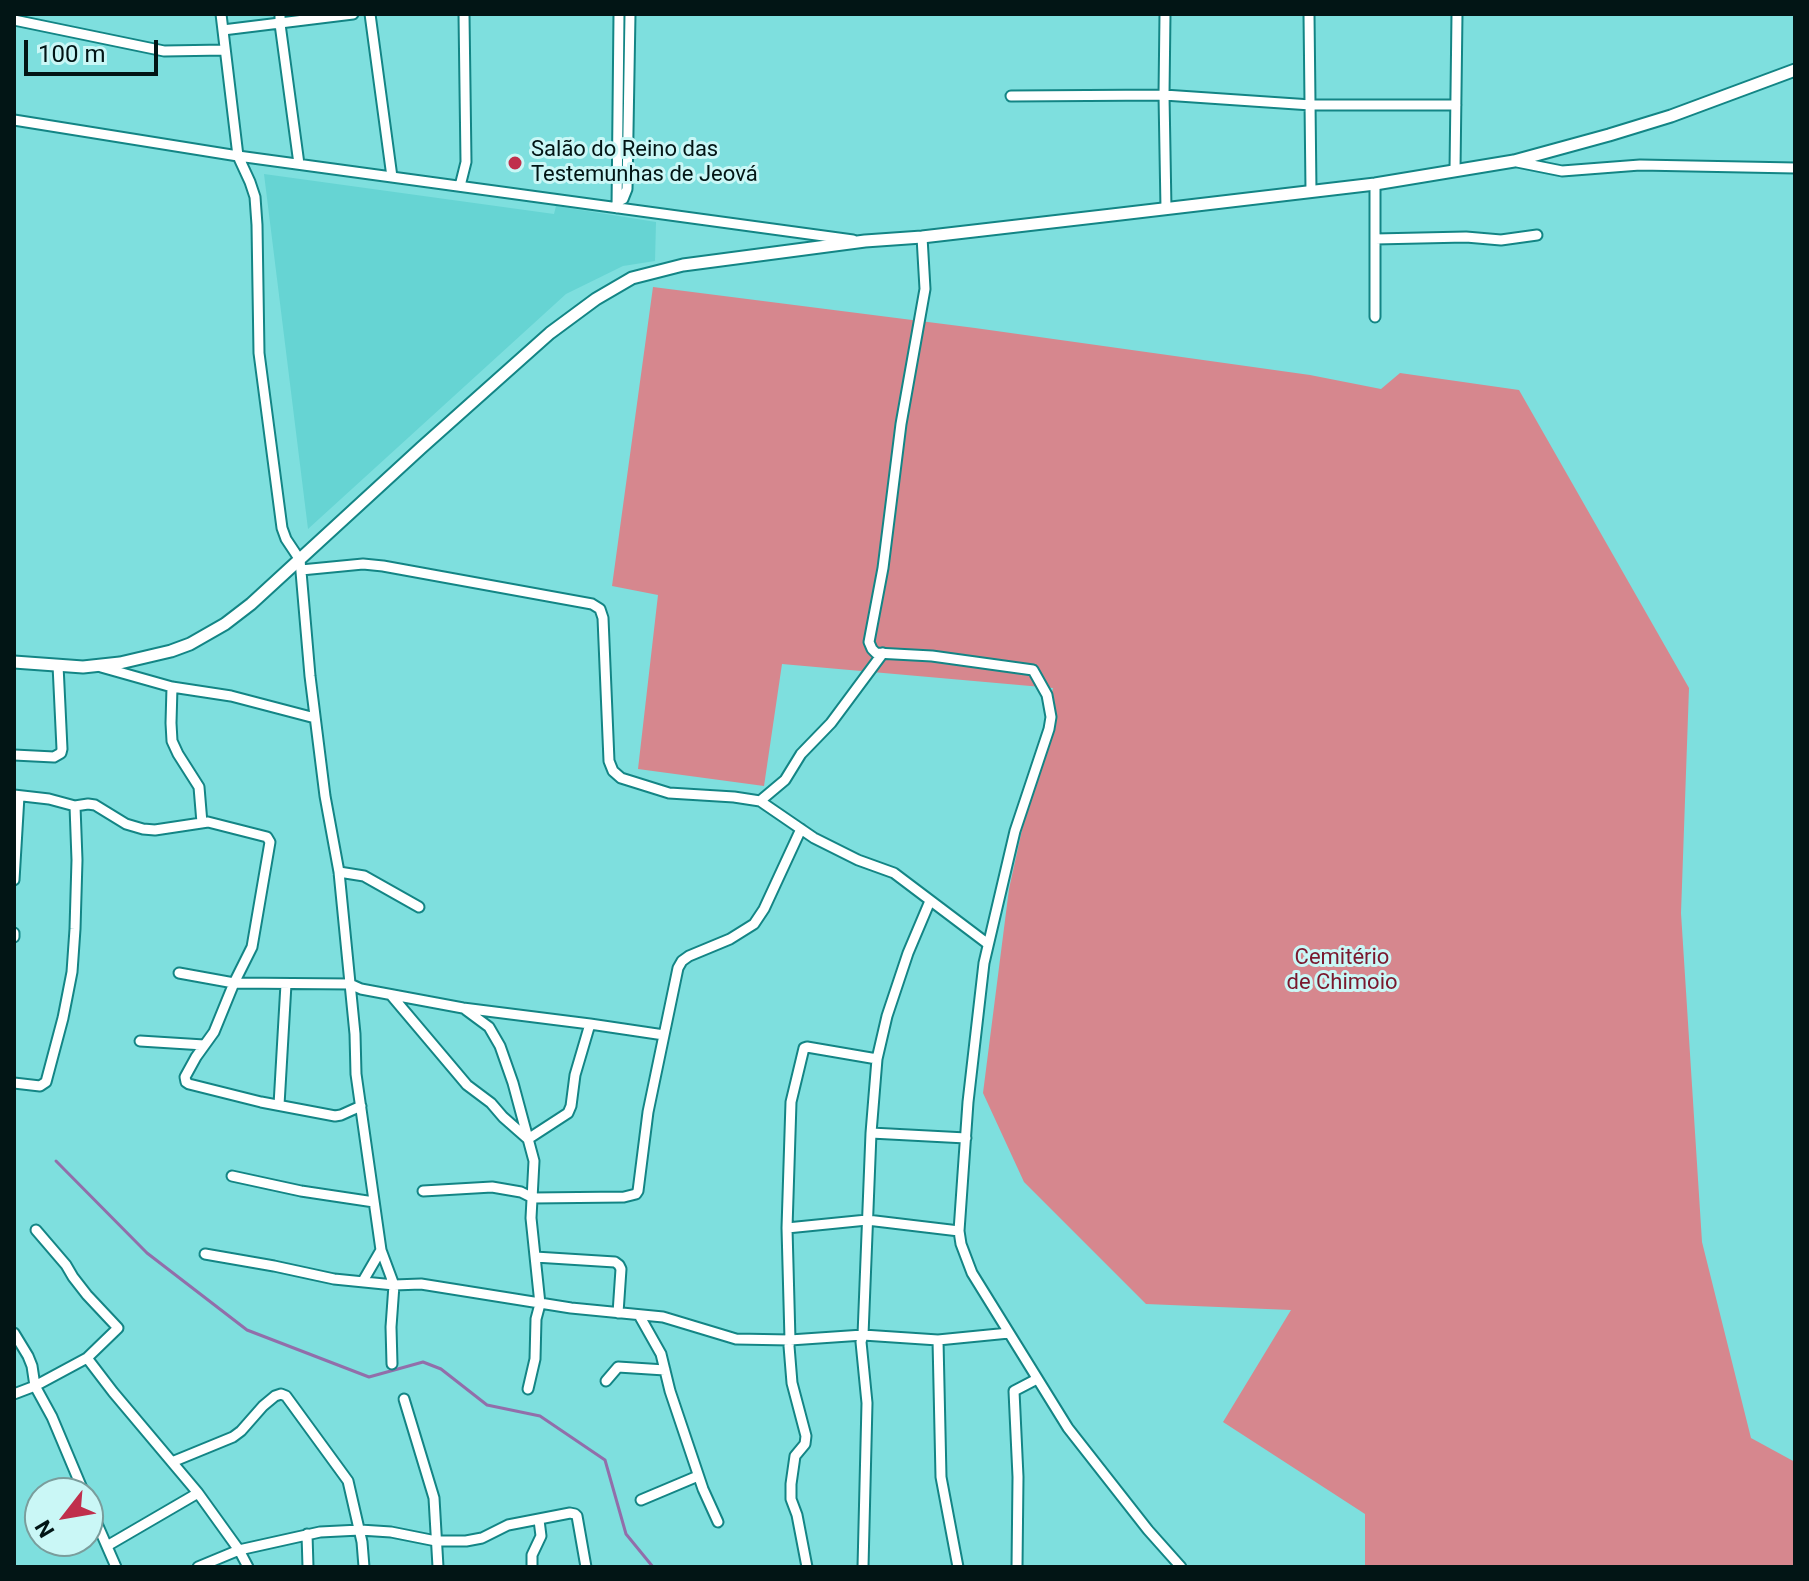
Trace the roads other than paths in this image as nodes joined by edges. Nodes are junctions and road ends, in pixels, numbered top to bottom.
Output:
1 (221, 14) edge
2 (353, 14) edge
3 (370, 14) edge
4 (464, 14) edge
5 (619, 14) edge
6 (630, 14) edge
7 (1165, 14) edge
8 (1309, 14) edge
9 (1457, 14) edge
10 (280, 19) edge
11 (14, 20) edge
12 (223, 30) junction
13 (225, 50) junction
14 (1795, 68) edge
15 (1164, 95) junction
16 (1011, 96) dead end
17 (1311, 105) junction
18 (1456, 105) junction
19 (14, 120) edge
20 (238, 156) junction
21 (1514, 161) junction
22 (299, 164) junction
23 (1795, 168) edge
24 (1455, 170) junction
25 (392, 177) junction
26 (1375, 184) junction
27 (460, 186) junction
28 (1311, 191) junction
29 (617, 205) junction
30 (1166, 209) junction
31 (1537, 235) dead end
32 (922, 237) junction
33 (1375, 239) junction
34 (865, 241) junction
35 (1375, 317) dead end
36 (300, 565) junction
37 (883, 653) junction
38 (14, 662) edge
39 (58, 665) junction
40 (99, 667) junction
41 (172, 687) junction
42 (315, 718) junction
43 (14, 755) edge
44 (17, 795) edge
45 (760, 801) junction
46 (75, 806) junction
47 (202, 823) junction
48 (801, 829) junction
49 (339, 872) junction
50 (14, 880) edge
51 (930, 901) junction
52 (419, 907) dead end
53 (988, 944) junction
54 (179, 973) dead end
55 (234, 983) junction
56 (286, 984) junction
57 (350, 984) junction
58 (391, 995) junction
59 (463, 1008) junction
60 (590, 1024) junction
61 (664, 1035) junction
62 (140, 1041) dead end
63 (204, 1045) junction
64 (877, 1059) junction
65 (14, 1083) edge
66 (279, 1105) junction
67 (361, 1106) junction
68 (871, 1133) junction
69 (966, 1138) junction
70 (528, 1139) junction
71 (232, 1176) dead end
72 (423, 1191) dead end
73 (533, 1198) junction
74 (374, 1202) junction
75 (867, 1220) junction
76 (787, 1228) junction
77 (36, 1230) dead end
78 (959, 1231) junction
79 (381, 1250) junction
80 (205, 1254) dead end
81 (535, 1257) junction
82 (363, 1281) junction
83 (394, 1285) junction
84 (540, 1304) junction
85 (618, 1313) junction
86 (639, 1315) junction
87 (14, 1333) edge
88 (1009, 1333) junction
89 (863, 1335) junction
90 (790, 1340) junction
91 (938, 1340) junction
92 (87, 1358) junction
93 (392, 1364) dead end
94 (665, 1370) junction
95 (1037, 1379) junction
96 (606, 1381) dead end
97 (35, 1386) junction
98 (528, 1389) dead end
99 (14, 1394) edge
100 (404, 1399) dead end
101 (172, 1462) junction
102 (698, 1476) junction
103 (77, 1477) edge
104 (198, 1493) junction
105 (641, 1500) dead end
106 (539, 1520) junction
107 (718, 1522) dead end
108 (360, 1530) junction
109 (307, 1534) junction
110 (104, 1539) edge
111 (436, 1541) junction
112 (107, 1546) junction
113 (239, 1550) junction
114 (116, 1567) edge
115 (198, 1567) edge
116 (248, 1567) edge
117 (308, 1567) edge
118 (364, 1567) edge
119 (438, 1567) edge
120 (532, 1567) edge
121 (586, 1567) edge
122 (807, 1567) edge
123 (863, 1567) edge
124 (958, 1567) edge
125 (1017, 1567) edge
126 (1181, 1567) edge

1 - 12 street
2 - 10 street
3 - 25 street
4 - 27 street
5 - 29 street
6 - 29 street
7 - 15 street
8 - 17 street
9 - 18 street
10 - 12 street
10 - 22 street
11 - 13 street
12 - 13 street
13 - 20 street
14 - 21 street
15 - 16 street
15 - 17 street
15 - 30 street
17 - 18 street
17 - 28 street
18 - 24 street
19 - 20 street
20 - 22 street
20 - 36 street
21 - 23 street
21 - 24 street
22 - 25 street
24 - 26 street
25 - 27 street
26 - 28 street
26 - 33 street
27 - 29 street
28 - 30 street
29 - 34 street
30 - 32 street
31 - 33 street
32 - 34 street
32 - 37 street
33 - 35 street
34 - 36 street
36 - 40 street
36 - 42 street
36 - 45 street
37 - 45 street
37 - 53 street
38 - 39 street
39 - 40 street
39 - 43 street
40 - 41 street
41 - 42 street
41 - 47 street
42 - 49 street
44 - 46 street
44 - 50 street
45 - 48 street
46 - 47 street
46 - 65 street
47 - 55 street
48 - 51 street
48 - 61 street
49 - 52 street
49 - 57 street
51 - 53 street
51 - 64 street
53 - 69 street
54 - 55 street
55 - 56 street
55 - 63 street
56 - 57 street
56 - 66 street
57 - 58 street
57 - 67 street
58 - 59 street
58 - 70 street
59 - 60 street
59 - 70 street
60 - 61 street
60 - 70 street
61 - 73 street
62 - 63 street
63 - 66 street
64 - 68 street
64 - 76 street
66 - 67 street
67 - 74 street
68 - 69 street
68 - 75 street
69 - 78 street
70 - 73 street
71 - 74 street
72 - 73 street
73 - 81 street
74 - 79 street
75 - 76 street
75 - 78 street
75 - 89 street
76 - 90 street
77 - 92 street
78 - 88 street
79 - 82 street
79 - 83 street
80 - 82 street
81 - 84 street
81 - 85 street
82 - 83 street
83 - 84 street
83 - 93 street
84 - 85 street
84 - 98 street
85 - 86 street
86 - 90 street
86 - 94 street
87 - 97 street
88 - 91 street
88 - 95 street
89 - 90 street
89 - 91 street
89 - 123 street
90 - 122 street
91 - 124 street
92 - 97 street
92 - 101 street
94 - 96 street
94 - 102 street
95 - 125 street
95 - 126 street
97 - 99 street
97 - 103 street
100 - 111 street
101 - 104 street
101 - 108 street
102 - 105 street
102 - 107 street
104 - 112 street
104 - 113 street
106 - 111 street
106 - 120 street
106 - 121 street
108 - 109 street
108 - 111 street
108 - 118 street
109 - 113 street
109 - 117 street
110 - 112 street
111 - 119 street
112 - 114 street
113 - 115 street
113 - 116 street

